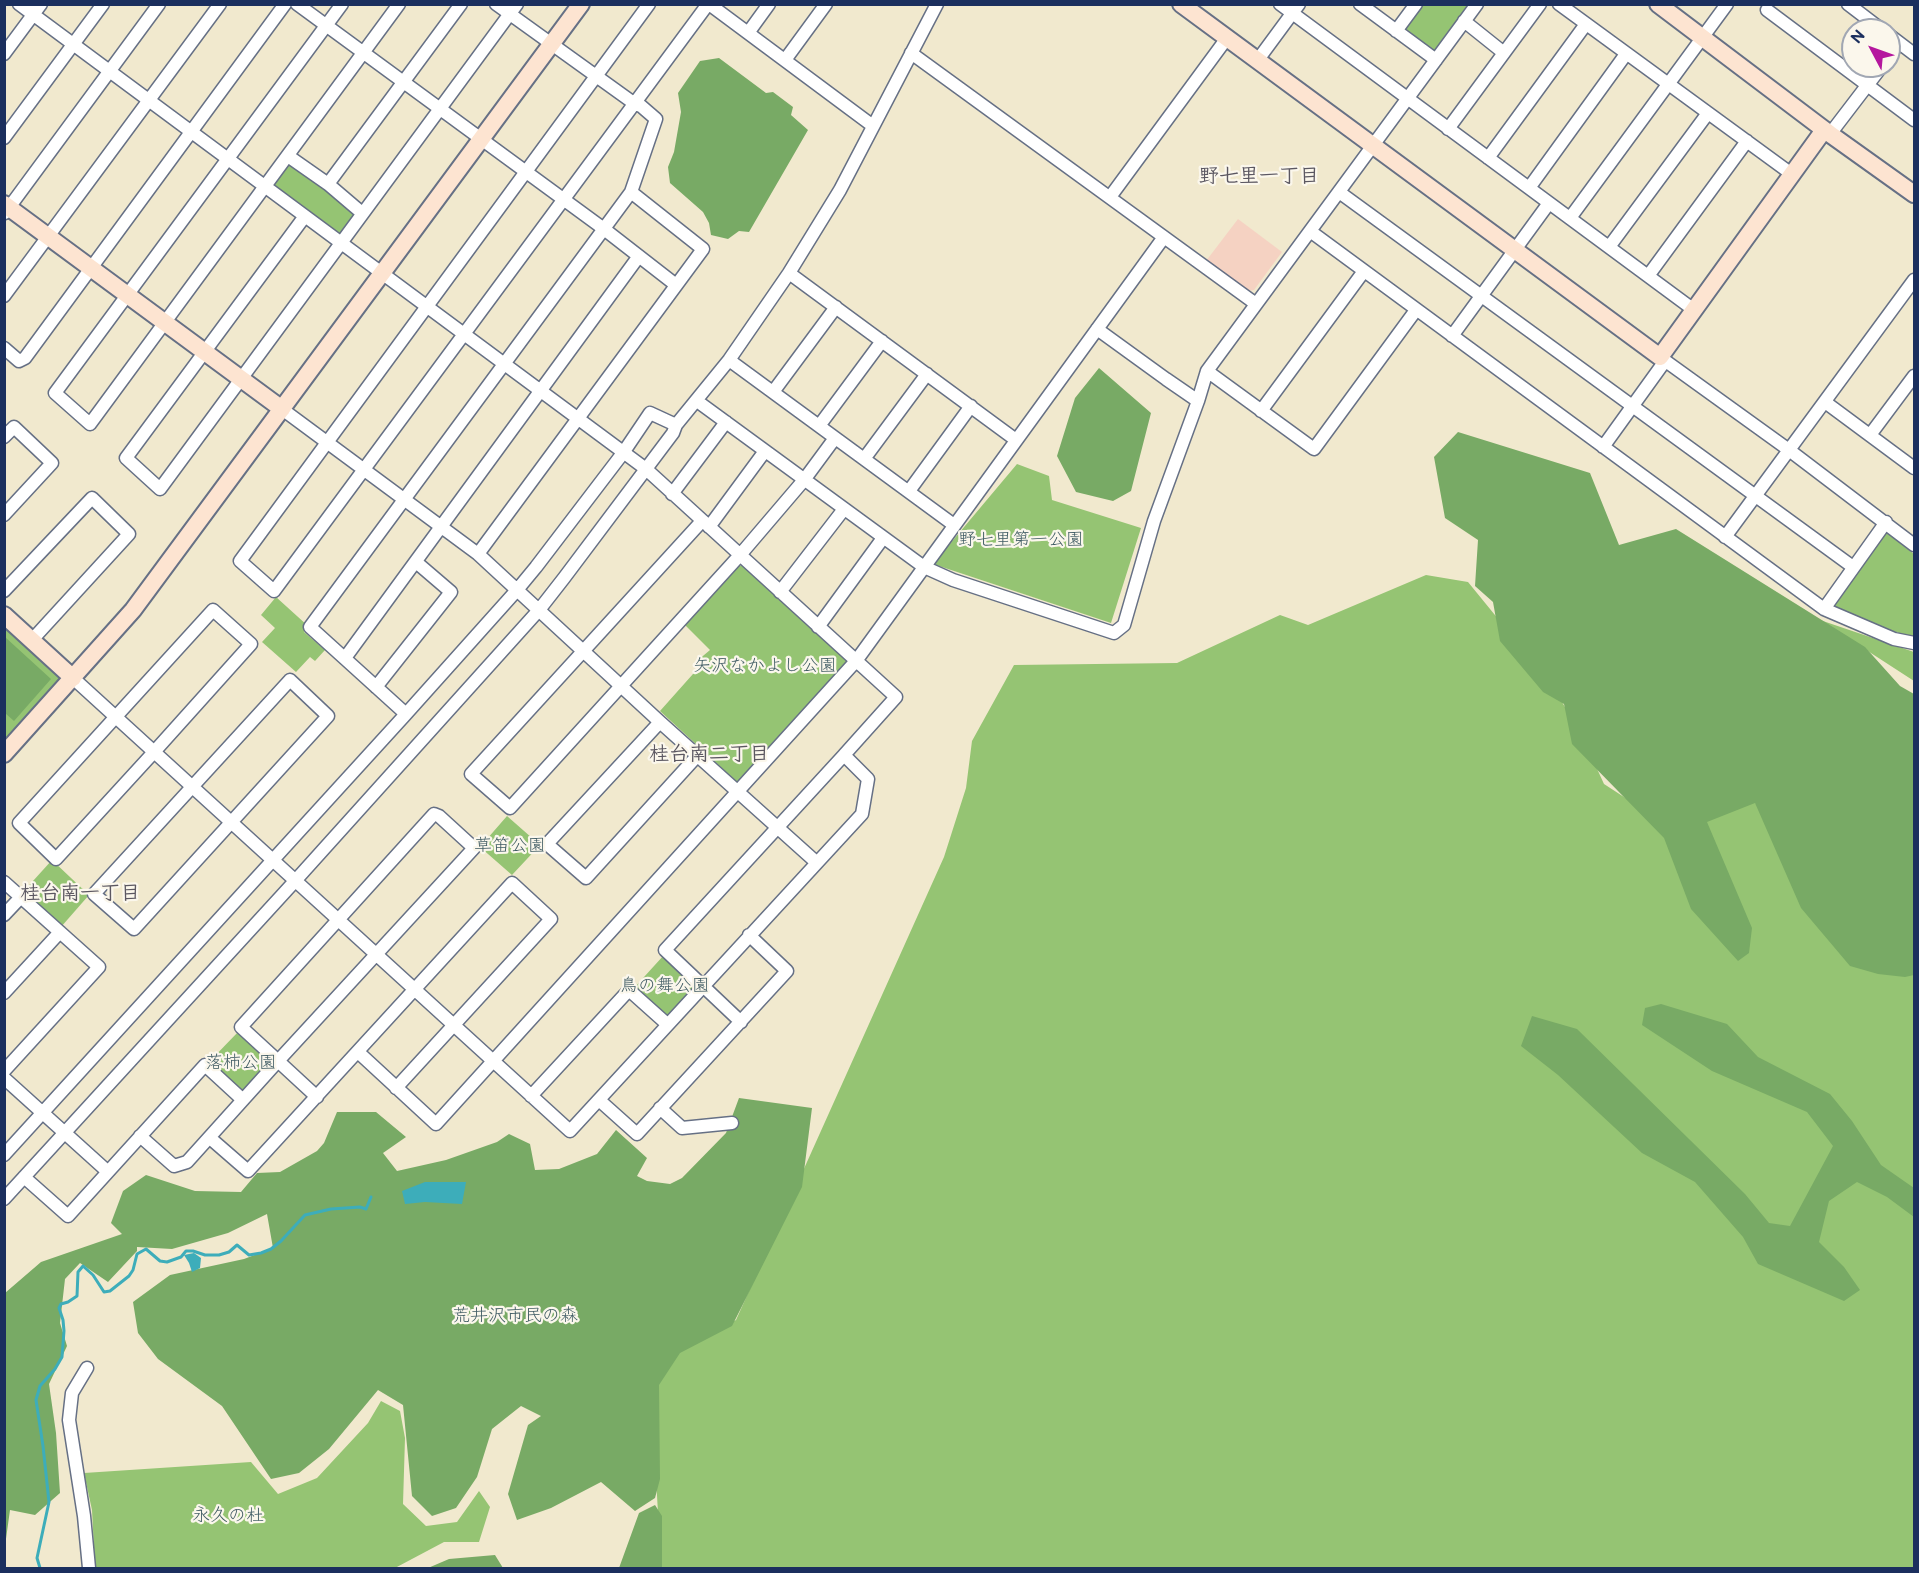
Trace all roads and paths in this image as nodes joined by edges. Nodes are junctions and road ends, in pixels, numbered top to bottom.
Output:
1 (19, 4) edge
2 (41, 4) edge
3 (103, 4) edge
4 (159, 4) edge
5 (220, 4) edge
6 (285, 4) edge
7 (297, 4) edge
8 (342, 4) edge
9 (399, 4) edge
10 (462, 4) edge
11 (496, 4) edge
12 (581, 4) edge
13 (649, 4) edge
14 (709, 4) edge
15 (770, 4) edge
16 (826, 4) edge
17 (937, 4) edge
18 (1181, 4) edge
19 (1280, 4) edge
20 (1360, 4) edge
21 (1416, 4) edge
22 (1477, 4) edge
23 (1540, 4) edge
24 (1559, 4) edge
25 (1658, 4) edge
26 (1727, 4) edge
27 (1848, 4) edge
28 (1765, 6) edge
29 (513, 9) edge
30 (1295, 9) edge
31 (33, 15) junction
32 (1866, 18) edge
33 (1464, 21) junction
34 (1586, 24) junction
35 (327, 26) junction
36 (1396, 31) junction
37 (748, 33) junction
38 (1227, 38) junction
39 (1702, 38) junction
40 (552, 44) junction
41 (1901, 44) edge
42 (72, 45) junction
43 (364, 53) junction
44 (911, 53) junction
45 (1504, 53) junction
46 (4, 54) edge
47 (1626, 54) junction
48 (1914, 54) edge
49 (785, 60) junction
50 (1436, 60) junction
51 (1257, 61) junction
52 (110, 72) junction
53 (596, 76) junction
54 (1872, 78) edge
55 (403, 83) junction
56 (1668, 84) junction
57 (1867, 85) junction
58 (1408, 99) junction
59 (149, 101) junction
60 (635, 104) junction
61 (440, 110) junction
62 (1708, 113) junction
63 (1914, 120) edge
64 (873, 126) junction
65 (1448, 129) junction
66 (191, 132) junction
67 (1827, 132) junction
68 (4, 138) edge
69 (482, 140) junction
70 (1747, 141) junction
71 (1373, 146) junction
72 (288, 156) junction
73 (1488, 158) junction
74 (227, 159) junction
75 (525, 172) junction
76 (1793, 175) junction
77 (328, 184) junction
78 (265, 187) junction
79 (1529, 188) junction
80 (631, 192) junction
81 (1339, 192) junction
82 (1914, 194) edge
83 (1110, 197) junction
84 (563, 201) junction
85 (1549, 203) junction
86 (6, 209) edge
87 (362, 213) junction
88 (304, 216) junction
89 (1570, 218) junction
90 (604, 229) junction
91 (1310, 231) junction
92 (48, 237) junction
93 (1164, 237) junction
94 (342, 243) junction
95 (1609, 247) junction
96 (1515, 250) junction
97 (639, 256) junction
98 (90, 268) junction
99 (1364, 271) junction
100 (382, 273) junction
101 (789, 273) junction
102 (1648, 276) junction
103 (1914, 280) edge
104 (676, 285) junction
105 (127, 295) junction
106 (4, 296) edge
107 (1481, 296) junction
108 (1256, 304) junction
109 (427, 306) junction
110 (836, 307) junction
111 (1416, 310) junction
112 (1694, 310) junction
113 (164, 323) junction
114 (1097, 329) junction
115 (464, 334) junction
116 (1452, 336) junction
117 (882, 341) junction
118 (4, 348) edge
119 (205, 353) junction
120 (1663, 359) junction
121 (729, 360) junction
122 (504, 363) junction
123 (1207, 371) junction
124 (927, 374) junction
125 (1914, 376) edge
126 (241, 380) junction
127 (541, 390) junction
128 (773, 392) junction
129 (697, 401) junction
130 (1198, 401) junction
131 (1825, 402) junction
132 (971, 406) junction
133 (1633, 406) junction
134 (282, 410) junction
135 (1261, 411) junction
136 (579, 418) junction
137 (726, 422) junction
138 (676, 425) junction
139 (819, 426) junction
140 (1870, 435) junction
141 (4, 437) edge
142 (835, 438) junction
143 (1016, 440) junction
144 (326, 442) junction
145 (1603, 447) junction
146 (1790, 450) junction
147 (765, 452) junction
148 (623, 453) junction
149 (864, 459) junction
150 (1914, 468) edge
151 (646, 469) junction
152 (364, 471) junction
153 (804, 480) junction
154 (909, 491) junction
155 (672, 494) junction
156 (1755, 497) junction
157 (404, 500) junction
158 (844, 509) junction
159 (4, 515) edge
160 (1886, 522) junction
161 (705, 524) junction
162 (954, 525) junction
163 (440, 526) junction
164 (1725, 537) junction
165 (883, 538) junction
166 (1914, 545) edge
167 (478, 554) junction
168 (740, 555) junction
169 (416, 562) junction
170 (924, 567) junction
171 (1853, 567) junction
172 (517, 590) junction
173 (4, 591) edge
174 (780, 592) junction
175 (1824, 609) junction
176 (539, 610) junction
177 (4, 615) edge
178 (818, 627) junction
179 (32, 640) junction
180 (1914, 643) edge
181 (584, 652) junction
182 (345, 658) junction
183 (856, 661) junction
184 (73, 678) junction
185 (622, 686) junction
186 (376, 687) junction
187 (406, 714) junction
188 (116, 717) junction
189 (660, 722) junction
190 (154, 752) junction
191 (4, 754) edge
192 (844, 754) junction
193 (697, 756) junction
194 (192, 787) junction
195 (737, 792) junction
196 (231, 822) junction
197 (776, 827) junction
198 (273, 861) junction
199 (816, 862) junction
200 (295, 881) junction
201 (4, 882) edge
202 (21, 897) junction
203 (4, 915) edge
204 (337, 920) junction
205 (60, 932) junction
206 (749, 935) junction
207 (376, 955) junction
208 (702, 987) junction
209 (414, 990) junction
210 (4, 993) edge
211 (741, 1022) junction
212 (452, 1024) junction
213 (667, 1024) junction
214 (358, 1052) junction
215 (278, 1061) junction
216 (493, 1061) junction
217 (4, 1071) edge
218 (4, 1078) edge
219 (396, 1088) junction
220 (531, 1096) junction
221 (317, 1097) junction
222 (243, 1100) junction
223 (598, 1100) junction
224 (660, 1108) junction
225 (42, 1113) junction
226 (732, 1123) dead end
227 (65, 1133) junction
228 (140, 1136) junction
229 (210, 1138) junction
230 (4, 1155) edge
231 (107, 1171) junction
232 (24, 1177) junction
233 (4, 1199) edge
234 (87, 1368) dead end
235 (89, 1569) edge

1 - 31 street
2 - 31 street
3 - 42 street
4 - 52 street
5 - 59 street
6 - 66 street
7 - 35 street
8 - 35 street
9 - 43 street
10 - 55 street
11 - 29 street
12 - 40 street
13 - 53 street
14 - 37 street
14 - 60 street
15 - 37 street
16 - 49 street
17 - 44 street
18 - 38 street
19 - 30 street
20 - 36 street
21 - 36 street
22 - 33 street
23 - 45 street
24 - 34 street
25 - 39 street
26 - 39 street
27 - 32 street
28 - 57 street
29 - 40 street
29 - 61 street
30 - 51 street
30 - 58 street
31 - 42 street
31 - 46 street
33 - 45 street
33 - 50 street
34 - 47 street
34 - 73 street
35 - 43 street
35 - 74 street
36 - 50 street
37 - 49 street
38 - 51 street
38 - 83 street
39 - 56 street
39 - 67 street
40 - 53 street
40 - 69 street
41 - 48 street
42 - 52 street
42 - 68 street
43 - 55 street
43 - 72 street
44 - 64 street
44 - 83 street
45 - 65 street
47 - 56 street
47 - 79 street
49 - 64 street
50 - 58 street
51 - 71 street
52 - 59 street
52 - 86 street
53 - 60 street
53 - 75 street
54 - 57 street
55 - 61 street
55 - 77 street
56 - 62 street
56 - 89 street
57 - 63 street
57 - 67 street
58 - 65 street
58 - 71 street
59 - 66 street
59 - 92 street
60 - 80 street
60 - 84 street
61 - 69 street
61 - 87 street
62 - 70 street
62 - 95 street
64 - 101 street
65 - 73 street
66 - 74 street
66 - 98 street
67 - 76 street
67 - 82 street
69 - 75 street
69 - 100 street
70 - 76 street
70 - 102 street
71 - 81 street
71 - 96 street
72 - 77 street
72 - 78 street
73 - 79 street
74 - 78 street
74 - 105 street
75 - 84 street
75 - 109 street
76 - 112 street
77 - 87 street
78 - 88 street
78 - 113 street
79 - 85 street
80 - 90 street
80 - 104 street
81 - 91 street
81 - 107 street
83 - 93 street
84 - 90 street
84 - 115 street
85 - 89 street
85 - 96 street
86 - 92 street
87 - 94 street
88 - 94 street
88 - 119 street
89 - 95 street
90 - 97 street
90 - 122 street
91 - 99 street
91 - 108 street
92 - 98 street
92 - 106 street
93 - 108 street
93 - 114 street
94 - 100 street
94 - 126 street
95 - 102 street
96 - 107 street
96 - 120 street
97 - 104 street
97 - 127 street
98 - 105 street
98 - 118 street
99 - 111 street
99 - 135 street
100 - 109 street
100 - 134 street
101 - 110 street
101 - 121 street
102 - 112 street
103 - 131 street
104 - 136 street
105 - 113 street
105 - 113 street
107 - 116 street
107 - 133 street
108 - 123 street
109 - 115 street
109 - 144 street
110 - 117 street
110 - 128 street
111 - 116 street
111 - 135 street
112 - 120 street
113 - 119 street
114 - 130 street
114 - 143 street
115 - 122 street
115 - 152 street
116 - 145 street
117 - 124 street
117 - 139 street
119 - 126 street
119 - 126 street
120 - 133 street
120 - 146 street
121 - 128 street
121 - 129 street
122 - 127 street
122 - 157 street
123 - 130 street
123 - 135 street
124 - 132 street
124 - 149 street
125 - 140 street
126 - 134 street
127 - 136 street
127 - 163 street
128 - 139 street
129 - 137 street
129 - 138 street
130 - 170 street
131 - 140 street
131 - 146 street
132 - 143 street
132 - 154 street
133 - 145 street
133 - 156 street
134 - 144 street
134 - 184 street
136 - 148 street
136 - 167 street
137 - 147 street
137 - 155 street
138 - 148 street
138 - 151 street
139 - 142 street
140 - 150 street
141 - 159 street
142 - 149 street
142 - 153 street
143 - 162 street
144 - 152 street
144 - 152 street
145 - 164 street
146 - 156 street
146 - 160 street
147 - 153 street
147 - 161 street
148 - 151 street
148 - 172 street
149 - 154 street
151 - 155 street
151 - 176 street
152 - 157 street
153 - 158 street
153 - 168 street
154 - 162 street
155 - 161 street
156 - 164 street
156 - 171 street
157 - 163 street
157 - 182 street
158 - 165 street
158 - 174 street
160 - 166 street
160 - 171 street
161 - 168 street
161 - 181 street
162 - 170 street
163 - 167 street
163 - 169 street
164 - 175 street
165 - 170 street
165 - 178 street
167 - 172 street
168 - 174 street
168 - 185 street
169 - 182 street
169 - 186 street
170 - 183 street
171 - 175 street
172 - 176 street
172 - 187 street
173 - 179 street
174 - 178 street
175 - 180 street
176 - 181 street
176 - 200 street
177 - 179 street
178 - 183 street
179 - 184 street
181 - 185 street
181 - 185 street
182 - 186 street
183 - 192 street
183 - 195 street
184 - 188 street
184 - 191 street
185 - 189 street
186 - 187 street
187 - 198 street
188 - 190 street
188 - 190 street
188 - 190 street
189 - 193 street
189 - 193 street
190 - 194 street
192 - 197 street
192 - 199 street
193 - 195 street
194 - 196 street
194 - 196 street
194 - 196 street
195 - 197 street
195 - 216 street
196 - 198 street
197 - 199 street
197 - 208 street
198 - 200 street
198 - 225 street
199 - 206 street
200 - 204 street
200 - 227 street
201 - 202 street
202 - 203 street
202 - 205 street
204 - 207 street
204 - 207 street
204 - 215 street
205 - 210 street
205 - 217 street
206 - 208 street
206 - 211 street
207 - 209 street
207 - 215 street
208 - 211 street
208 - 213 street
209 - 212 street
209 - 212 street
209 - 214 street
211 - 224 street
212 - 216 street
212 - 219 street
213 - 220 street
213 - 223 street
214 - 219 street
214 - 221 street
215 - 221 street
215 - 222 street
216 - 219 street
216 - 220 street
218 - 225 street
220 - 223 street
221 - 229 street
222 - 228 street
222 - 229 street
223 - 224 street
224 - 226 street
225 - 227 street
225 - 230 street
227 - 231 street
227 - 232 street
228 - 229 street
228 - 231 street
231 - 232 street
232 - 233 street
234 - 235 street

